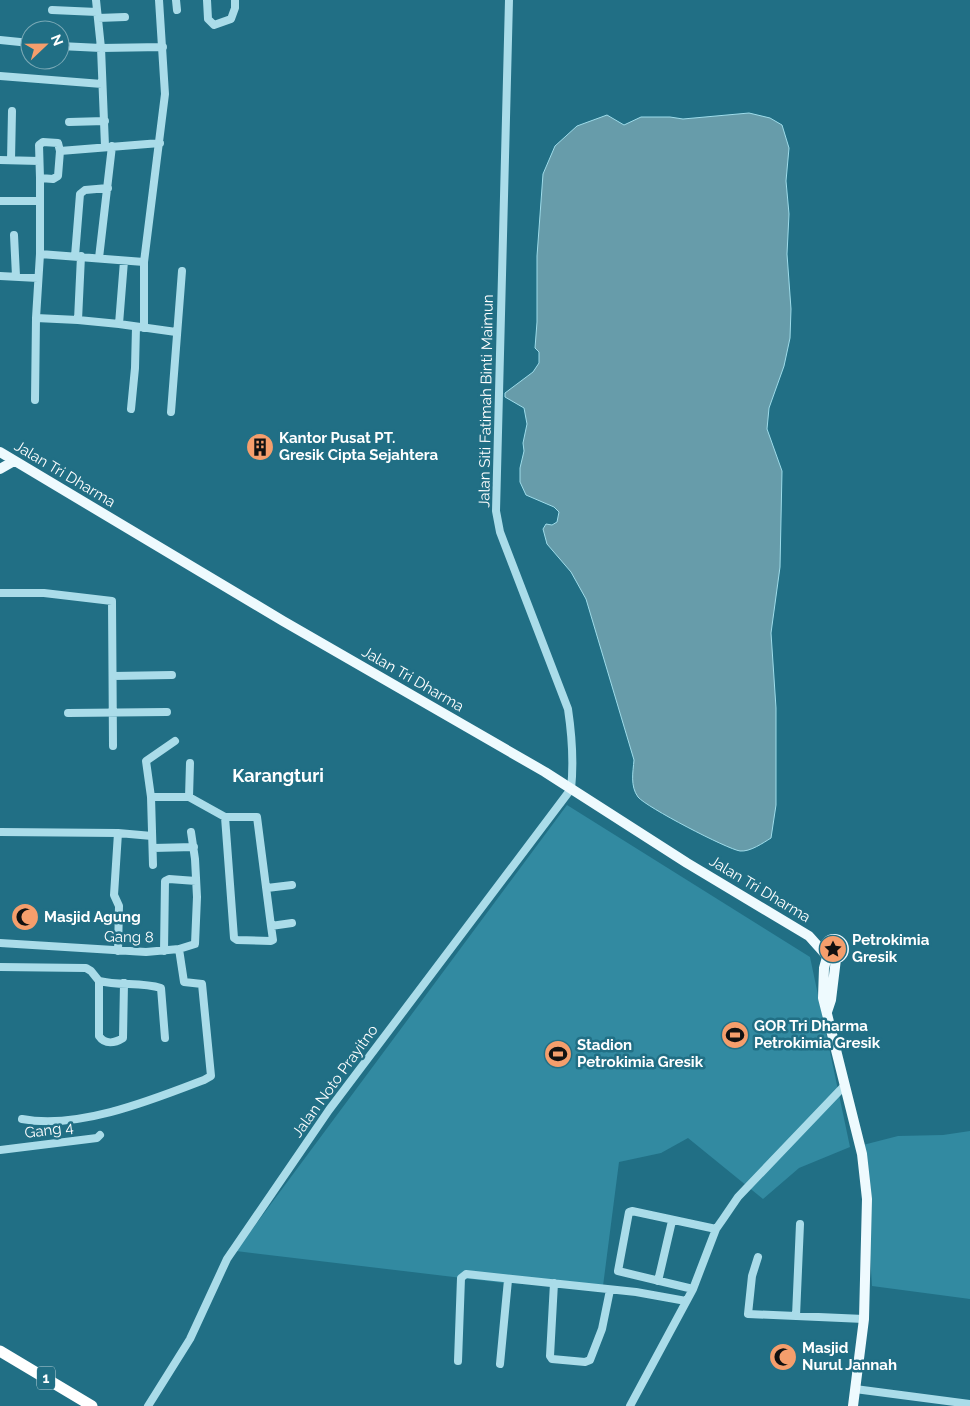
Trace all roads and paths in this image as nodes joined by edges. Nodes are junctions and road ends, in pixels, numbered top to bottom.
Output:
1 (96, 0) edge
2 (160, 0) edge
3 (176, 0) edge
4 (207, 0) edge
5 (235, 0) edge
6 (509, 0) edge
7 (52, 10) dead end
8 (177, 10) dead end
9 (98, 15) junction
10 (126, 16) dead end
11 (0, 40) edge
12 (20, 42) edge
13 (70, 46) edge
14 (163, 47) junction
15 (101, 48) junction
16 (0, 76) edge
17 (102, 84) junction
18 (12, 111) dead end
19 (105, 121) junction
20 (69, 122) dead end
21 (160, 143) junction
22 (108, 146) junction
23 (60, 151) junction
24 (0, 160) edge
25 (11, 160) junction
26 (39, 161) junction
27 (40, 178) junction
28 (108, 188) junction
29 (0, 201) edge
30 (40, 201) junction
31 (14, 235) dead end
32 (40, 254) junction
33 (78, 256) junction
34 (99, 258) junction
35 (124, 261) junction
36 (144, 262) junction
37 (182, 271) dead end
38 (0, 276) edge
39 (16, 276) junction
40 (38, 278) junction
41 (36, 318) junction
42 (78, 320) junction
43 (119, 324) junction
44 (140, 327) junction
45 (176, 332) junction
46 (35, 400) dead end
47 (131, 409) dead end
48 (171, 412) dead end
49 (0, 452) edge
50 (14, 461) junction
51 (0, 469) edge
52 (0, 593) edge
53 (172, 675) dead end
54 (113, 676) junction
55 (167, 712) dead end
56 (68, 713) dead end
57 (113, 713) junction
58 (174, 742) dead end
59 (113, 746) dead end
60 (190, 763) dead end
61 (571, 788) junction
62 (189, 797) junction
63 (151, 798) junction
64 (225, 817) junction
65 (0, 832) edge
66 (191, 832) dead end
67 (118, 833) junction
68 (152, 836) junction
69 (194, 847) junction
70 (152, 848) junction
71 (153, 865) dead end
72 (196, 881) junction
73 (292, 886) dead end
74 (267, 888) junction
75 (292, 923) dead end
76 (272, 926) junction
77 (810, 936) junction
78 (832, 939) junction
79 (0, 944) edge
80 (179, 949) junction
81 (118, 951) junction
82 (164, 951) junction
83 (830, 957) junction
84 (0, 967) edge
85 (99, 981) junction
86 (124, 984) junction
87 (165, 1038) dead end
88 (845, 1085) junction
89 (22, 1118) dead end
90 (100, 1135) dead end
91 (0, 1150) edge
92 (672, 1221) junction
93 (800, 1224) dead end
94 (716, 1229) junction
95 (758, 1257) dead end
96 (508, 1280) junction
97 (658, 1281) junction
98 (554, 1283) junction
99 (693, 1289) junction
100 (610, 1290) junction
101 (686, 1301) junction
102 (796, 1316) junction
103 (864, 1319) junction
104 (0, 1351) edge
105 (458, 1361) dead end
106 (500, 1364) dead end
107 (855, 1389) junction
108 (970, 1404) edge
109 (92, 1406) edge
110 (148, 1406) edge
111 (630, 1406) edge
112 (853, 1406) edge

1 - 9 street
2 - 14 street
3 - 8 street
4 - 5 street
6 - 61 street, Jalan Siti Fatimah Binti Maimun
7 - 9 street
9 - 10 street
9 - 15 street
11 - 12 street
13 - 15 street
14 - 15 street
14 - 21 street
15 - 17 street
16 - 17 street
17 - 19 street
18 - 25 street
19 - 20 street
19 - 22 street
21 - 22 street
21 - 36 street
22 - 23 street
22 - 28 street
23 - 26 street
23 - 27 street
24 - 25 street
25 - 26 street
26 - 27 street
27 - 30 street
28 - 33 street
28 - 34 street
29 - 30 street
30 - 32 street
31 - 39 street
32 - 33 street
32 - 40 street
33 - 34 street
33 - 42 street
34 - 35 street
35 - 36 street
35 - 43 street
36 - 44 street
37 - 45 street
38 - 39 street
39 - 40 street
40 - 41 street
41 - 42 street
41 - 46 street
42 - 43 street
43 - 44 street
44 - 45 street
44 - 47 street
45 - 48 street
49 - 50 main road, Jalan Tri Dharma
50 - 51 main road
50 - 61 main road, Jalan Tri Dharma
52 - 54 street
53 - 54 street
54 - 57 street
55 - 57 street
56 - 57 street
57 - 59 street
58 - 63 street
60 - 62 street
61 - 77 main road, Jalan Tri Dharma
61 - 110 street, Jalan Noto Prayitno
62 - 63 street
62 - 64 street
63 - 68 street
64 - 74 street
64 - 76 street
65 - 67 street
66 - 69 street
67 - 68 street
67 - 81 street
68 - 70 street
69 - 70 street
69 - 72 street
70 - 71 street
72 - 80 street, Gang 8
72 - 82 street
73 - 74 street
74 - 76 street
75 - 76 street
77 - 78 main road, Jalan Tri Dharma
77 - 83 main road, Jalan Tri Dharma
78 - 83 main road
78 - 83 main road
79 - 81 street, Gang 8
80 - 82 street, Gang 8
80 - 89 street
81 - 82 street, Gang 8
83 - 88 main road
84 - 85 street
85 - 86 street
85 - 86 street
86 - 87 street
88 - 94 street
88 - 103 main road
90 - 91 street, Gang 4
92 - 94 street
92 - 97 street
92 - 97 street
93 - 102 street
94 - 99 street
95 - 102 street
96 - 98 street
96 - 105 street
96 - 106 street
97 - 99 street
98 - 100 street
98 - 100 street
99 - 101 street
100 - 101 street
101 - 111 street
102 - 103 street
103 - 107 main road
104 - 109 highway, 1
107 - 108 street
107 - 112 main road

